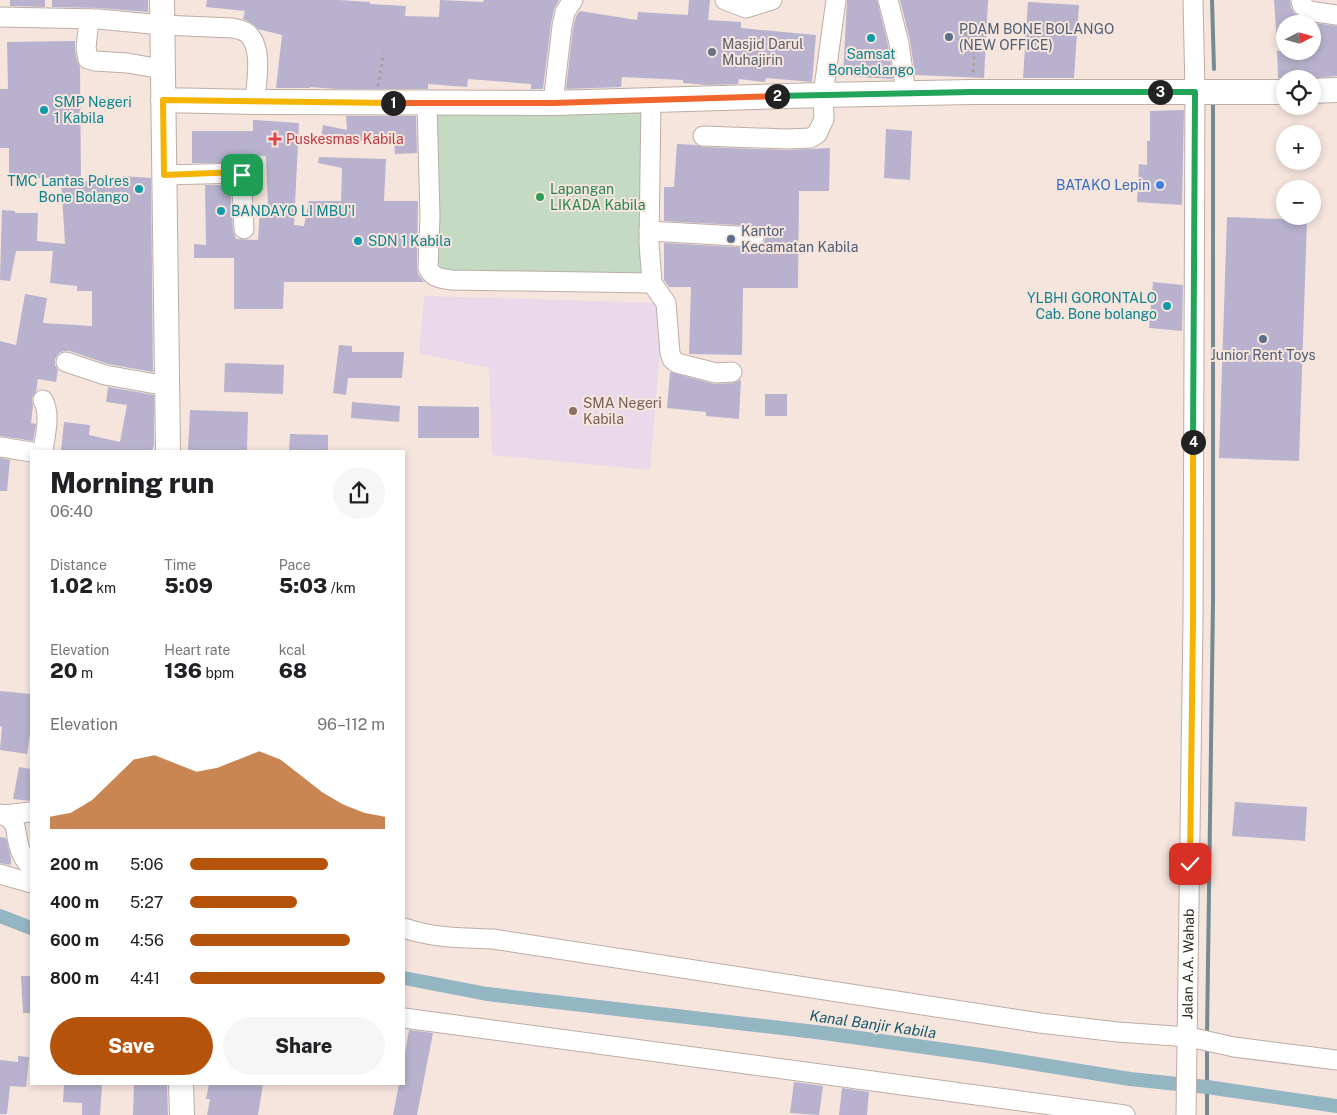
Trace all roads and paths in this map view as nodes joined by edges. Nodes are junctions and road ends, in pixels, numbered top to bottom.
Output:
1 (162, 0) edge
2 (573, 0) edge
3 (725, 0) edge
4 (772, 0) edge
5 (836, 0) edge
6 (888, 0) edge
7 (1193, 0) edge
8 (1301, 0) edge
9 (1337, 15) edge
10 (0, 17) edge
11 (89, 19) junction
12 (162, 25) junction
13 (965, 33) dead end
14 (384, 53) dead end
15 (162, 70) junction
16 (1337, 90) edge
17 (1321, 91) edge
18 (971, 92) junction
19 (1195, 92) junction
20 (1276, 92) edge
21 (906, 93) junction
22 (823, 94) junction
23 (163, 100) junction
24 (651, 101) junction
25 (255, 102) junction
26 (376, 102) junction
27 (427, 103) junction
28 (553, 103) junction
29 (703, 136) dead end
30 (164, 175) junction
31 (244, 229) dead end
32 (649, 231) junction
33 (754, 237) dead end
34 (652, 283) junction
35 (66, 362) dead end
36 (732, 372) dead end
37 (167, 386) junction
38 (43, 400) dead end
39 (0, 447) edge
40 (43, 450) edge
41 (168, 450) edge
42 (30, 452) edge
43 (30, 812) edge
44 (2, 815) edge
45 (30, 865) edge
46 (0, 874) edge
47 (30, 883) edge
48 (405, 928) edge
49 (405, 1018) edge
50 (1188, 1043) junction
51 (1337, 1060) edge
52 (181, 1085) edge
53 (1187, 1111) edge
54 (182, 1115) edge
55 (1125, 1115) edge

1 - 12 main road
2 - 28 street
3 - 4 street
5 - 22 street
6 - 21 street
7 - 19 street, Jalan A.A. Wahab
8 - 9 street
10 - 11 street
11 - 12 street
11 - 15 street
12 - 15 main road
12 - 25 street
13 - 18 path
14 - 26 path
15 - 23 main road
16 - 17 main road
18 - 19 main road
18 - 21 main road
19 - 20 main road
19 - 50 street, Jalan A.A. Wahab
21 - 22 main road
22 - 24 main road
22 - 29 street
23 - 25 main road
23 - 30 main road
24 - 28 main road
24 - 32 street
25 - 26 main road
26 - 27 main road
27 - 28 main road
27 - 34 street
30 - 31 street
30 - 37 main road
32 - 33 street
32 - 34 street
34 - 36 street
35 - 37 street
37 - 41 main road
38 - 40 street
39 - 42 street
43 - 44 street
44 - 45 street
46 - 47 street
48 - 50 street
49 - 55 street
50 - 51 street
50 - 53 street, Jalan A.A. Wahab
52 - 54 main road

